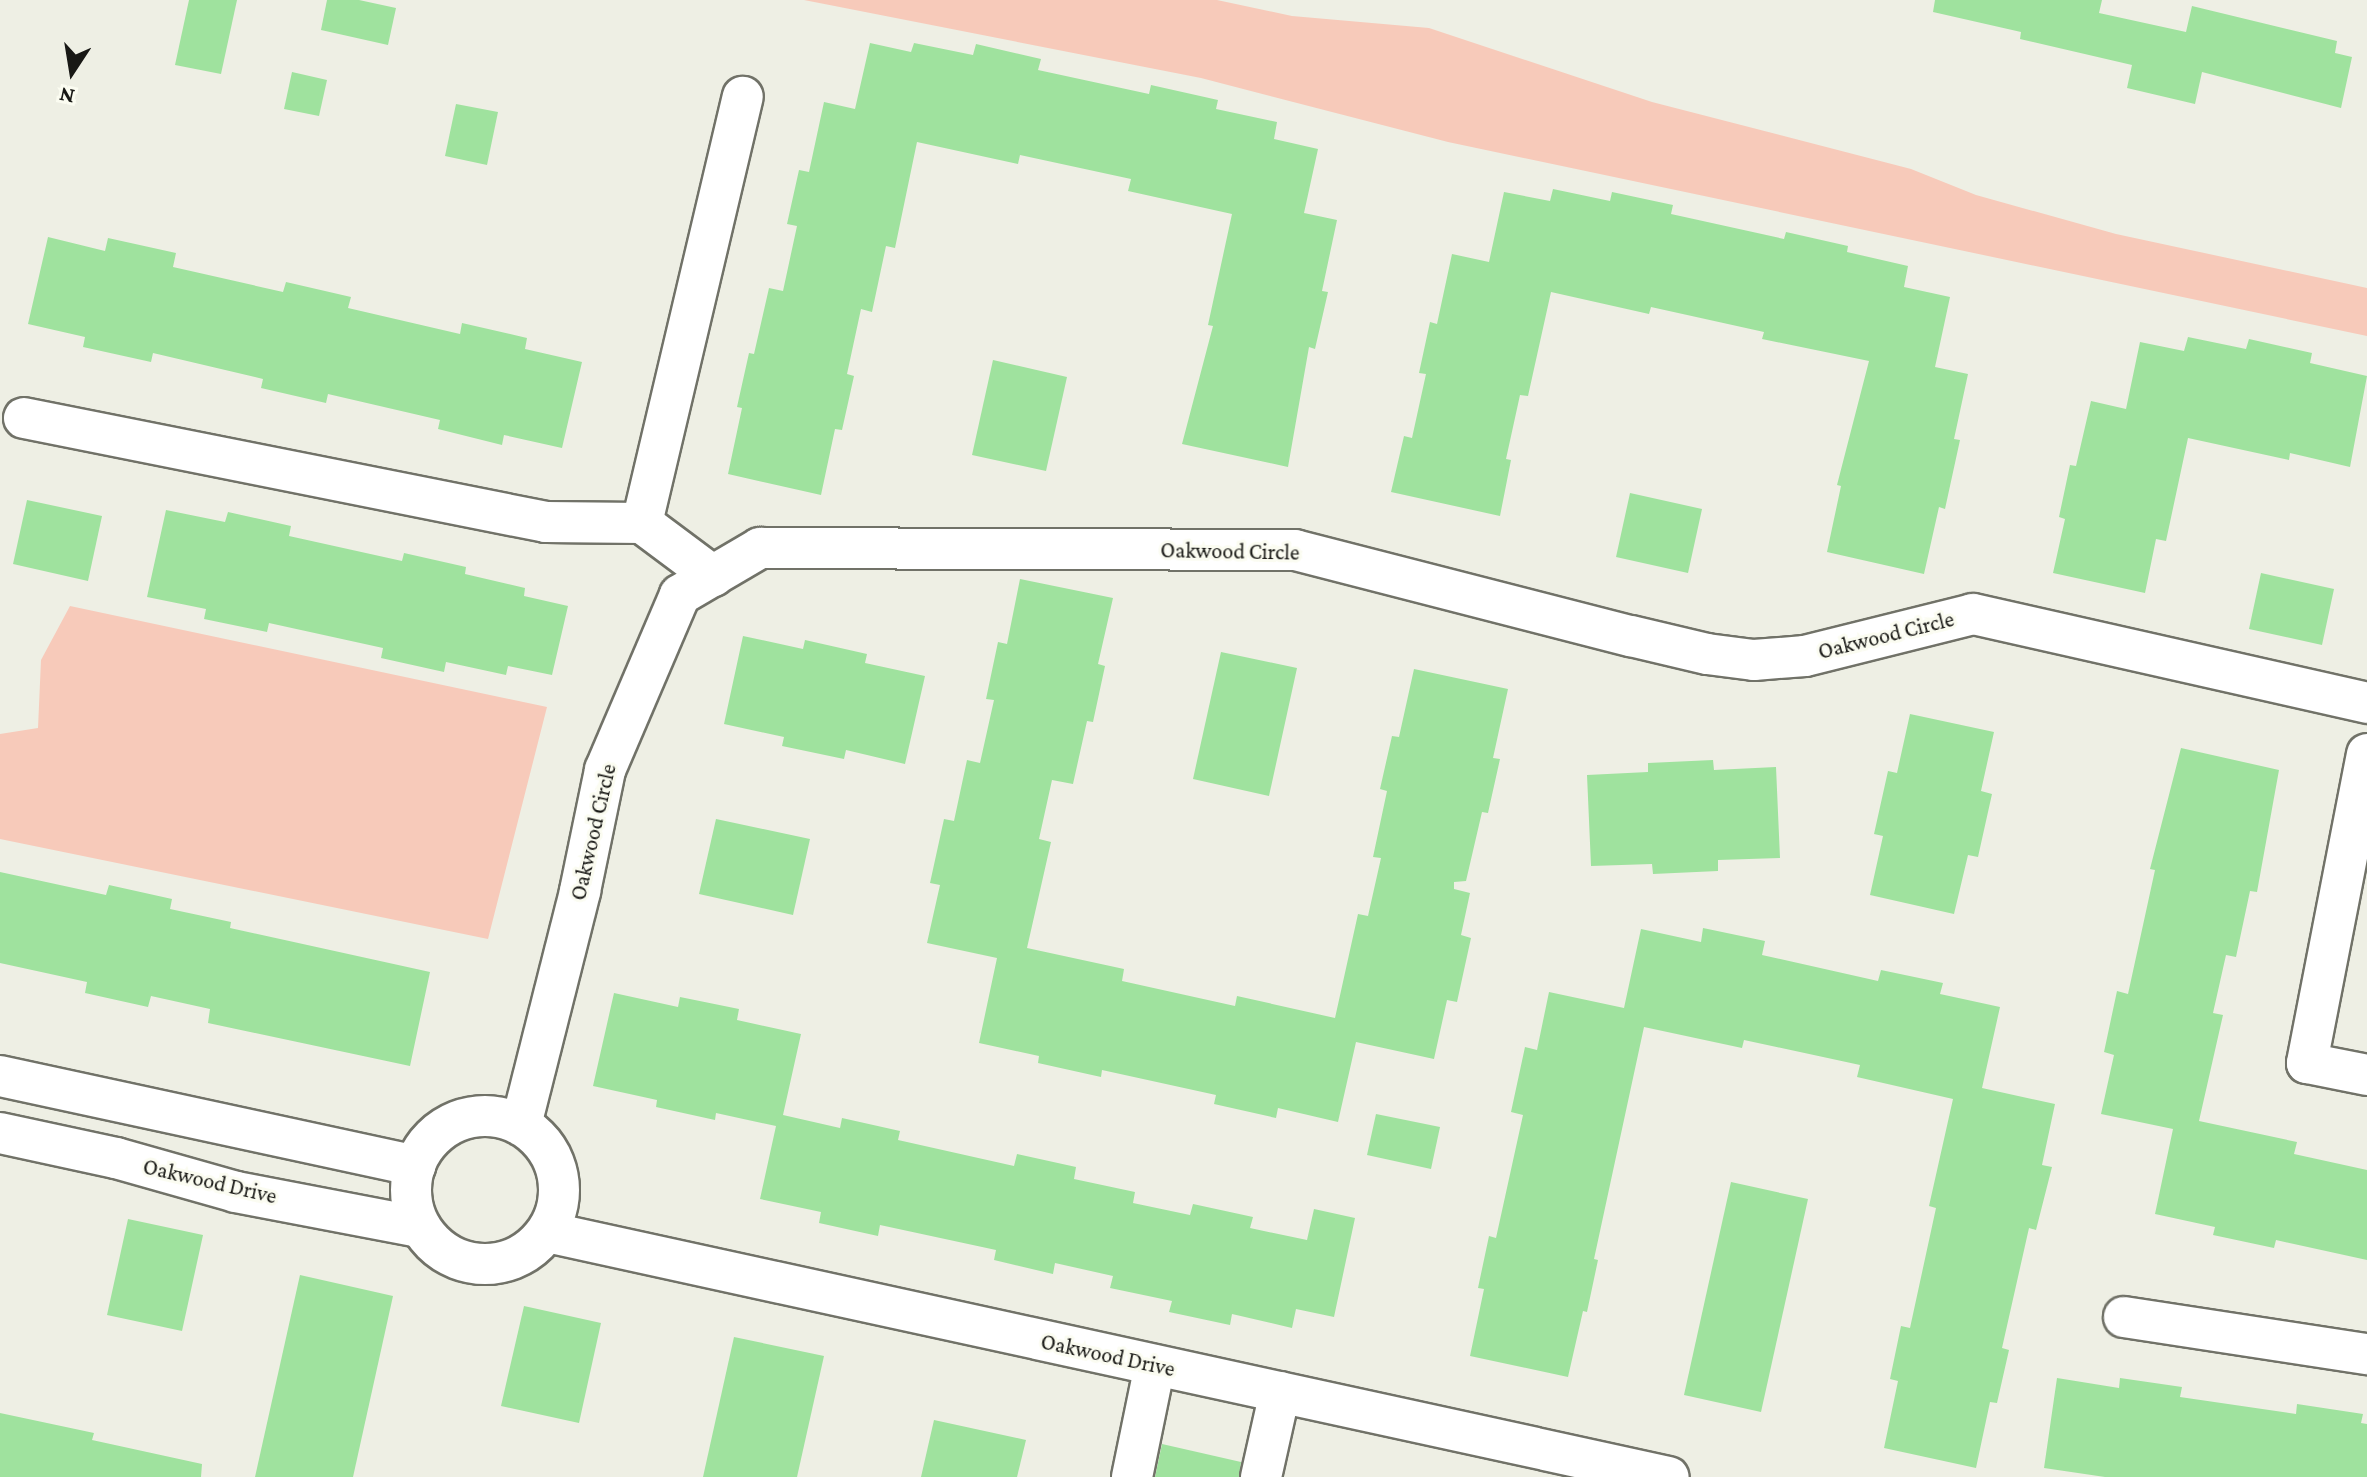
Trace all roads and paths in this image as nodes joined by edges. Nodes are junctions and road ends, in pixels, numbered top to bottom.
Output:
1 (743, 97) dead end
2 (24, 418) dead end
3 (642, 523) junction
4 (713, 576) junction
5 (2367, 703) edge
6 (2367, 754) edge
7 (2367, 1075) edge
8 (0, 1076) edge
9 (521, 1125) junction
10 (0, 1133) edge
11 (415, 1166) junction
12 (420, 1227) junction
13 (547, 1232) junction
14 (2124, 1317) dead end
15 (2367, 1354) edge
16 (1155, 1365) junction
17 (1280, 1392) junction
18 (1554, 1465) edge
19 (1132, 1477) edge
20 (1261, 1477) edge
21 (1669, 1477) edge

1 - 3 street
2 - 3 street
3 - 4 street
4 - 5 street, Oakwood Circle
4 - 9 street, Oakwood Circle
6 - 7 street
8 - 11 street
9 - 11 street
9 - 13 street
10 - 12 street, Oakwood Drive
11 - 12 street
12 - 13 street
13 - 16 street, Oakwood Drive
14 - 15 street
16 - 17 street, Oakwood Drive
16 - 19 street
17 - 18 street, Oakwood Drive
17 - 20 street
18 - 21 street, Oakwood Drive

